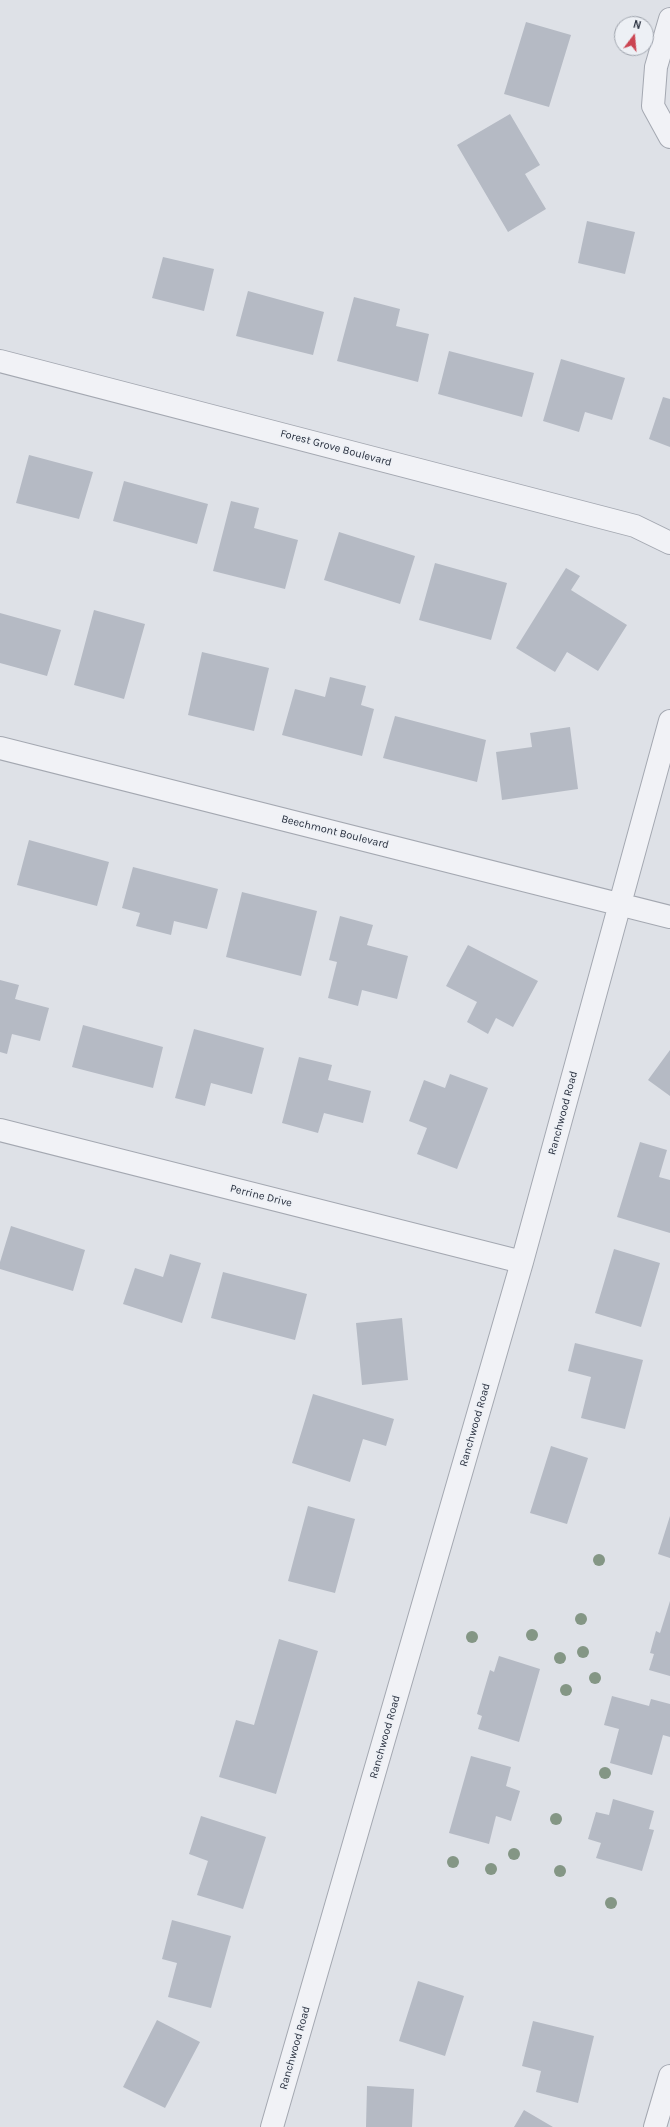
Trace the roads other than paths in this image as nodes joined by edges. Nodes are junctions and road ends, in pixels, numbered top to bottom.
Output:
1 (670, 19) edge
2 (670, 137) edge
3 (0, 361) edge
4 (670, 543) edge
5 (670, 721) edge
6 (0, 748) edge
7 (620, 904) junction
8 (670, 917) edge
9 (0, 1130) edge
10 (522, 1262) junction
11 (670, 2076) edge
12 (272, 2127) edge
13 (655, 2127) edge

1 - 2 street
3 - 4 street, Forest Grove Boulevard
5 - 7 street, Ranchwood Road
6 - 7 street, Beechmont Boulevard
7 - 8 street, Beechmont Boulevard
7 - 10 street, Ranchwood Road
9 - 10 street, Perrine Drive
10 - 12 street, Ranchwood Road
11 - 13 street

